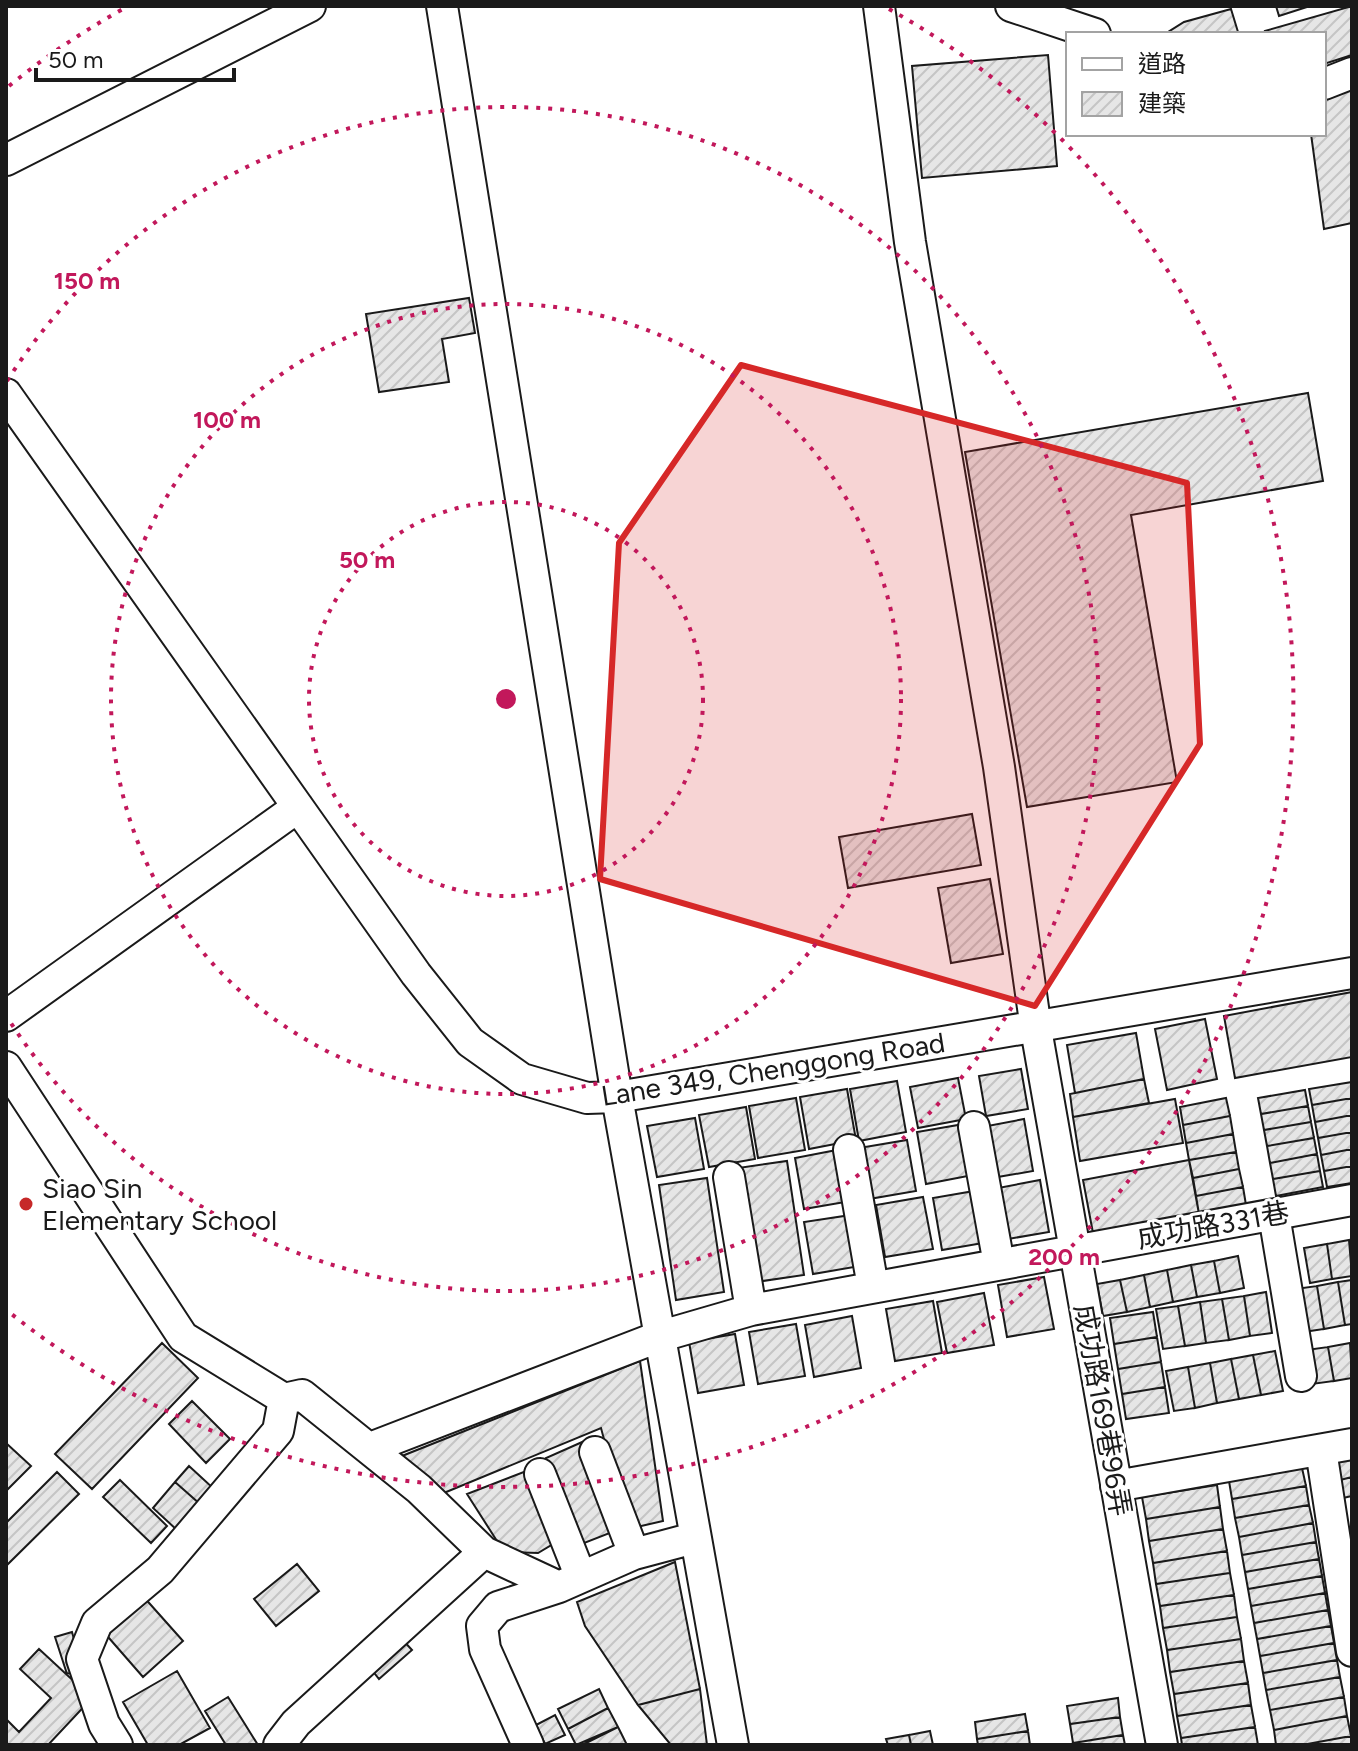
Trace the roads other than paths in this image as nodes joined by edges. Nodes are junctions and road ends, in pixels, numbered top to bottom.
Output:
1 (310, 6) edge
2 (442, 6) edge
3 (879, 6) edge
4 (1011, 6) edge
5 (1089, 32) edge
6 (1352, 73) edge
7 (1326, 83) edge
8 (6, 160) edge
9 (6, 394) edge
10 (298, 807) junction
11 (1352, 973) edge
12 (6, 1016) edge
13 (1036, 1029) junction
14 (6, 1067) edge
15 (617, 1097) junction
16 (974, 1127) dead end
17 (849, 1150) dead end
18 (729, 1177) dead end
19 (1352, 1200) edge
20 (1274, 1215) junction
21 (1074, 1250) junction
22 (999, 1264) junction
23 (873, 1287) junction
24 (751, 1310) junction
25 (658, 1337) junction
26 (1301, 1376) dead end
27 (284, 1399) junction
28 (1352, 1444) edge
29 (370, 1448) junction
30 (1321, 1450) junction
31 (595, 1452) dead end
32 (540, 1474) dead end
33 (1116, 1486) junction
34 (694, 1538) junction
35 (484, 1552) junction
36 (634, 1554) junction
37 (569, 1581) junction
38 (1352, 1651) edge
39 (109, 1742) edge
40 (279, 1745) edge
41 (528, 1745) edge
42 (733, 1745) edge
43 (1162, 1745) edge

1 - 8 street
2 - 15 street
3 - 13 street, 成功路169巷96弄
4 - 5 street
6 - 7 street
9 - 10 street, Lane 349, Chenggong Road
10 - 12 street
10 - 15 street, Lane 349, Chenggong Road
11 - 13 street, Lane 349, Chenggong Road
13 - 15 street, Lane 349, Chenggong Road
13 - 21 street, 成功路169巷96弄
14 - 27 street
15 - 25 street
16 - 22 street
17 - 23 street
18 - 24 street
19 - 20 street, 成功路331巷
20 - 21 street, 成功路331巷
20 - 26 street
21 - 22 street, 成功路331巷
21 - 33 street, 成功路169巷96弄
22 - 23 street, 成功路331巷
23 - 24 street, 成功路331巷
24 - 25 street, 成功路331巷
25 - 29 street, 成功路331巷
25 - 34 street
27 - 29 street
27 - 39 street
28 - 30 street
29 - 35 street
30 - 33 street
30 - 38 street
31 - 36 street
32 - 37 street
33 - 43 street, 成功路169巷96弄
34 - 36 street
34 - 42 street
35 - 37 street
35 - 40 street
36 - 37 street
37 - 41 street

